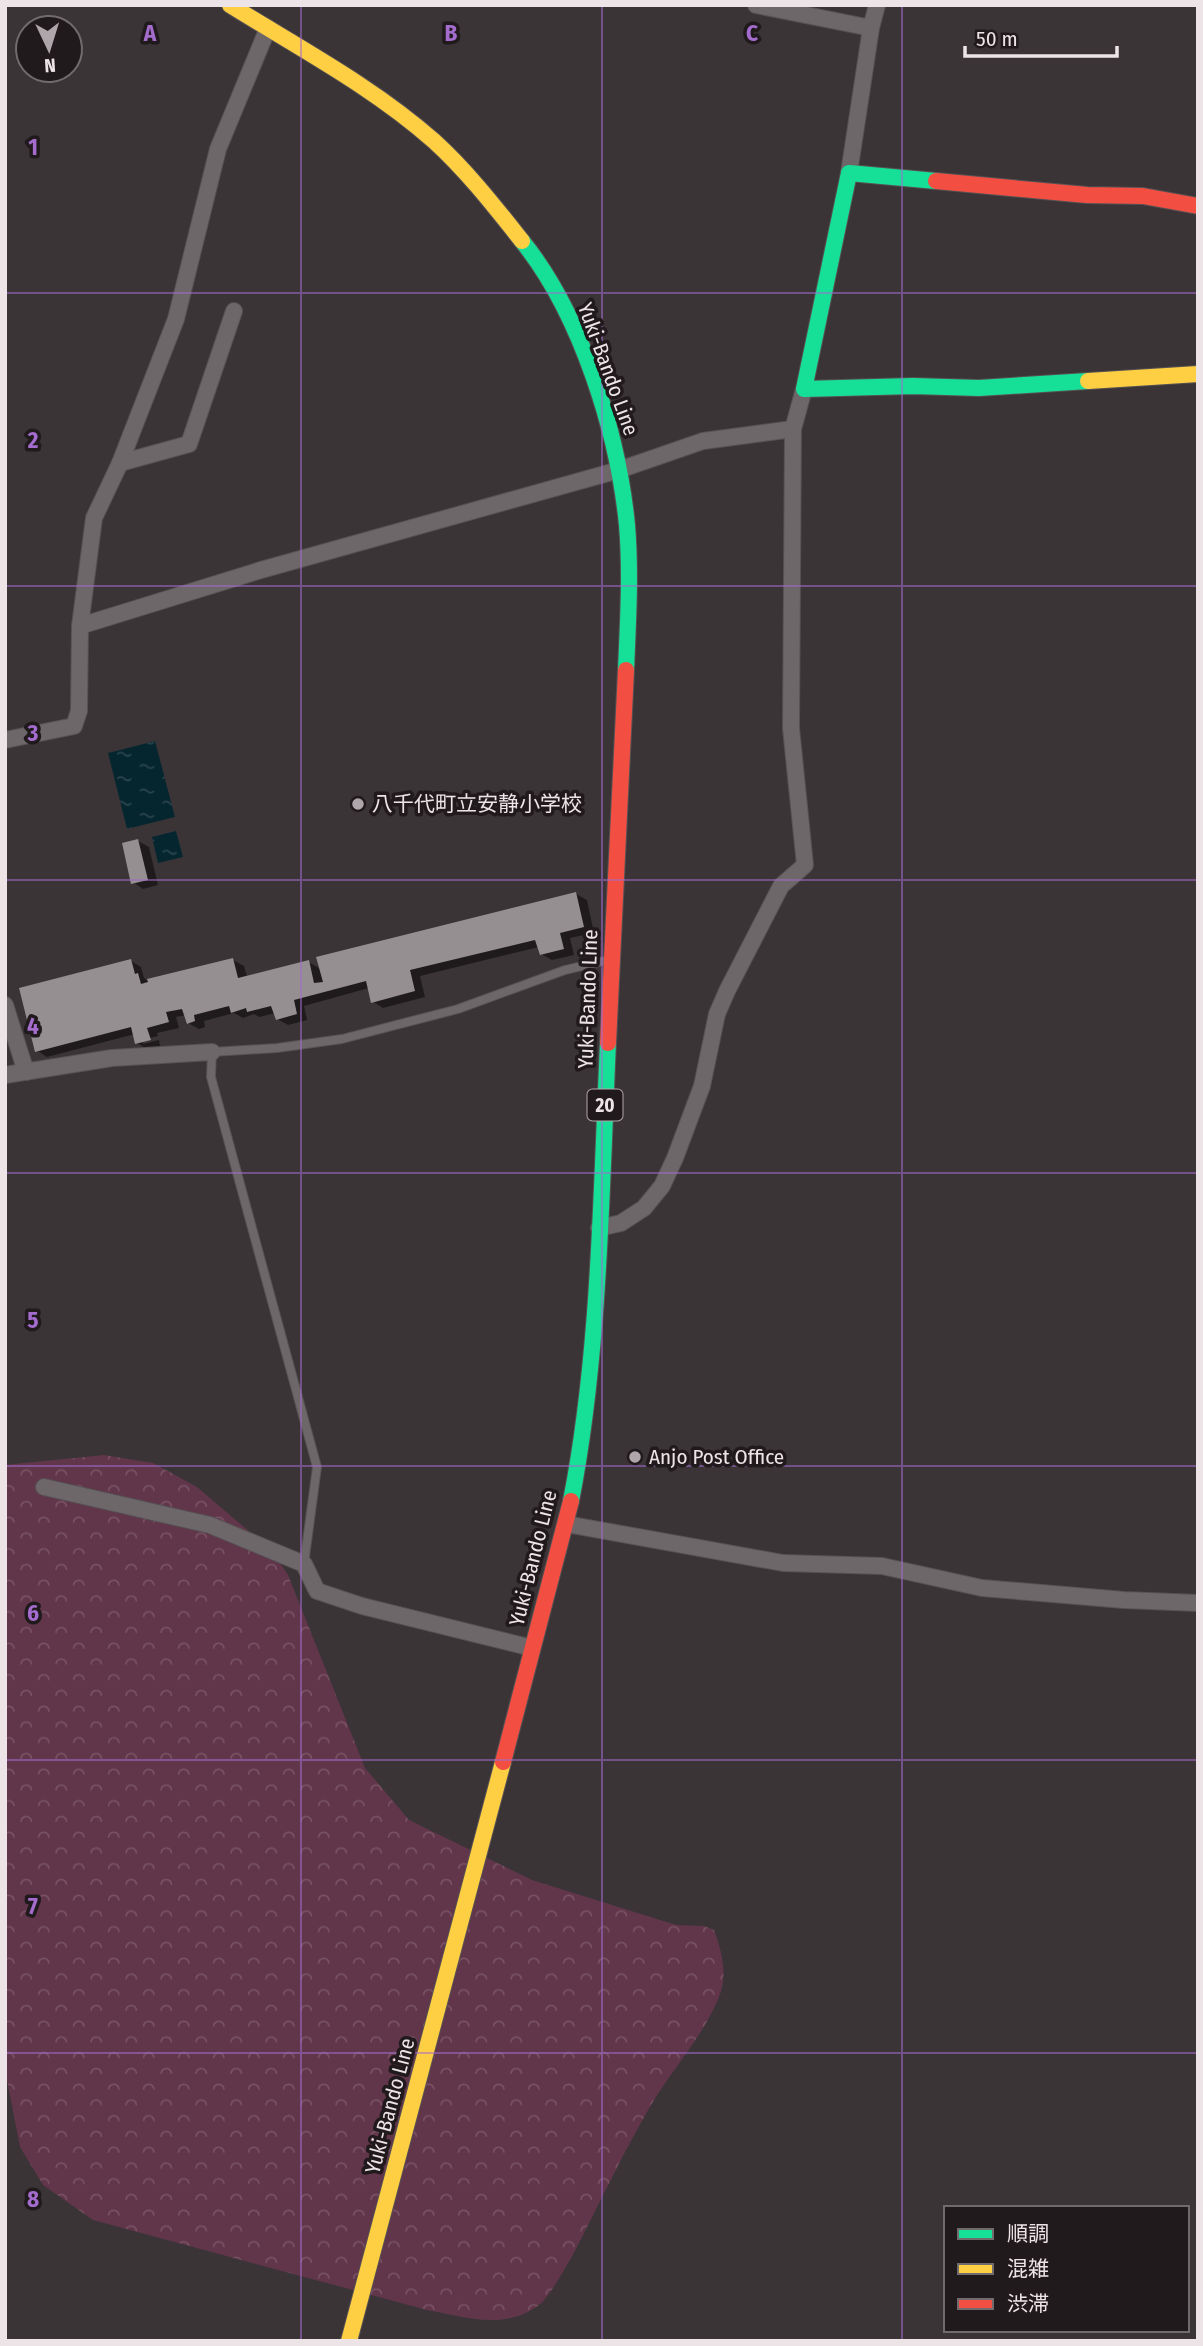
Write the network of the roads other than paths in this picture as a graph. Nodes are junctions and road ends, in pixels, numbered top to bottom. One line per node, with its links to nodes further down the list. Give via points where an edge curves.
1 (230, 5): 4 (main road, Yuki-Bando Line / 20)
2 (756, 5): 6 (street)
3 (877, 5): 6 (street)
4 (252, 11): 5 (main road, Yuki-Bando Line / 20)
5 (268, 28): 13 (street, via 218,149 176,319); 14 (main road, Yuki-Bando Line / 20, via 386,102 435,142 512,227 539,262 578,337 607,416)
6 (871, 28): 7 (street)
7 (849, 173): 8 (main road, via 1087,195 1135,193); 11 (main road)
8 (1198, 206)
9 (234, 311): 13 (street, via 189,444)
10 (1198, 374): 11 (main road, via 979,388)
11 (804, 389): 12 (street)
12 (793, 429): 14 (street, via 703,441); 22 (street, via 791,728 805,865 780,886 727,991 717,1014 702,1086 662,1186 644,1208 621,1223)
13 (120, 463): 15 (street, via 94,518)
14 (619, 470): 15 (street); 17 (main road, Yuki-Bando Line / 20, via 629,589)
15 (80, 626): 16 (street, via 79,711 74,726)
16 (5, 740)
17 (611, 959): 19 (lane, via 565,970 458,1009 341,1039); 22 (main road, Yuki-Bando Line / 20)
18 (5, 1005): 20 (street)
19 (212, 1052): 20 (street, via 112,1058); 25 (lane, via 211,1077 317,1467)
20 (26, 1072): 21 (street)
21 (5, 1075)
22 (599, 1228): 24 (main road, Yuki-Bando Line / 20, via 588,1388)
23 (44, 1487): 25 (street, via 210,1525)
24 (566, 1524): 26 (street, via 783,1563 882,1566 982,1588); 27 (main road, Yuki-Bando Line / 20)
25 (304, 1564): 27 (street, via 317,1591)
26 (1198, 1603)
27 (532, 1648): 28 (main road, Yuki-Bando Line / 20)
28 (349, 2341)

